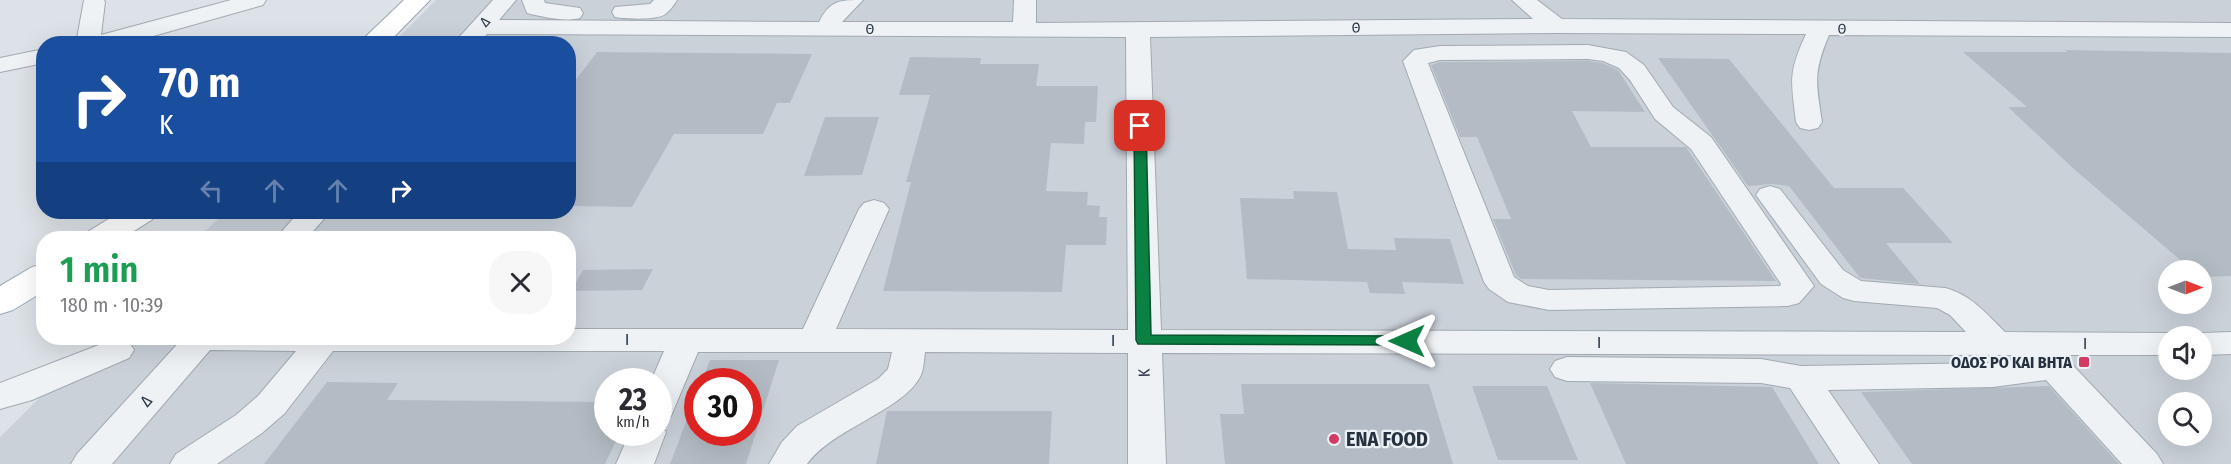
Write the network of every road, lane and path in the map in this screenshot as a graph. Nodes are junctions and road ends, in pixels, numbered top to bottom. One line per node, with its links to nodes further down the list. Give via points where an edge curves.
1 (255, 0): 19 (street)
2 (396, 0): 20 (main road)
3 (418, 0): 21 (main road)
4 (505, 0): 22 (street, Δ)
5 (533, 0): 6 (street, via 535,8 565,13 652,11 660,9)
6 (666, 0)
7 (852, 0): 13 (street, via 834,14)
8 (1025, 0): 15 (street)
9 (1523, 0): 11 (street)
10 (94, 2): 18 (street)
11 (1556, 26): 12 (street, Θ); 16 (street, Θ)
12 (1626, 27): 14 (street, Θ); 24 (street, via 1629,37)
13 (827, 28): 15 (street, Θ); 23 (street, Θ)
14 (1820, 29): 17 (street, Θ); 27 (street, via 1803,79)
15 (1024, 30): 16 (street, Θ)
16 (1138, 30): 41 (street, Κ)
17 (2231, 30)
18 (89, 36)
19 (126, 36)
20 (358, 36)
21 (380, 36)
22 (474, 36)
23 (543, 36)
24 (1621, 57): 35 (street, via 1629,62 1671,120 1701,143 1798,286 1788,296); 35 (street, via 1598,52 1440,53 1416,59 1500,282 1519,295 1549,300)
25 (36, 58): 26 (street)
26 (0, 65)
27 (1809, 122)
28 (1770, 195): 42 (street, via 1840,284 1854,291 1945,298 1961,308)
29 (874, 210): 39 (street)
30 (131, 219): 32 (main road)
31 (309, 219): 33 (street)
32 (112, 231)
33 (297, 231)
34 (36, 280): 36 (main road)
35 (1748, 298): 49 (street)
36 (0, 302)
37 (576, 339): 38 (street, Ι)
38 (686, 339): 39 (street, Ι); 52 (street)
39 (815, 339): 40 (street, Ι)
40 (911, 340): 41 (street, Ι); 59 (street, via 904,374 890,388 810,436)
41 (1143, 340): 49 (street, Ι); 60 (street, Κ)
42 (1996, 343): 49 (street, Ι); 50 (street, Ι)
43 (2212, 344): 44 (street)
44 (2231, 344)
45 (196, 345): 56 (street, Δ)
46 (319, 345): 57 (street, via 271,405)
47 (2158, 345): 50 (street, Ι)
48 (117, 350): 54 (street)
49 (1759, 352): 51 (street); 53 (street)
50 (2044, 355): 53 (street, via 1993,375); 62 (street)
51 (1567, 369)
52 (672, 373)
53 (1801, 378): 61 (street)
54 (0, 396)
55 (642, 446): 58 (street)
56 (90, 464)
57 (189, 464)
58 (635, 464)
59 (788, 464)
60 (1147, 464)
61 (1860, 464)
62 (2144, 464)

